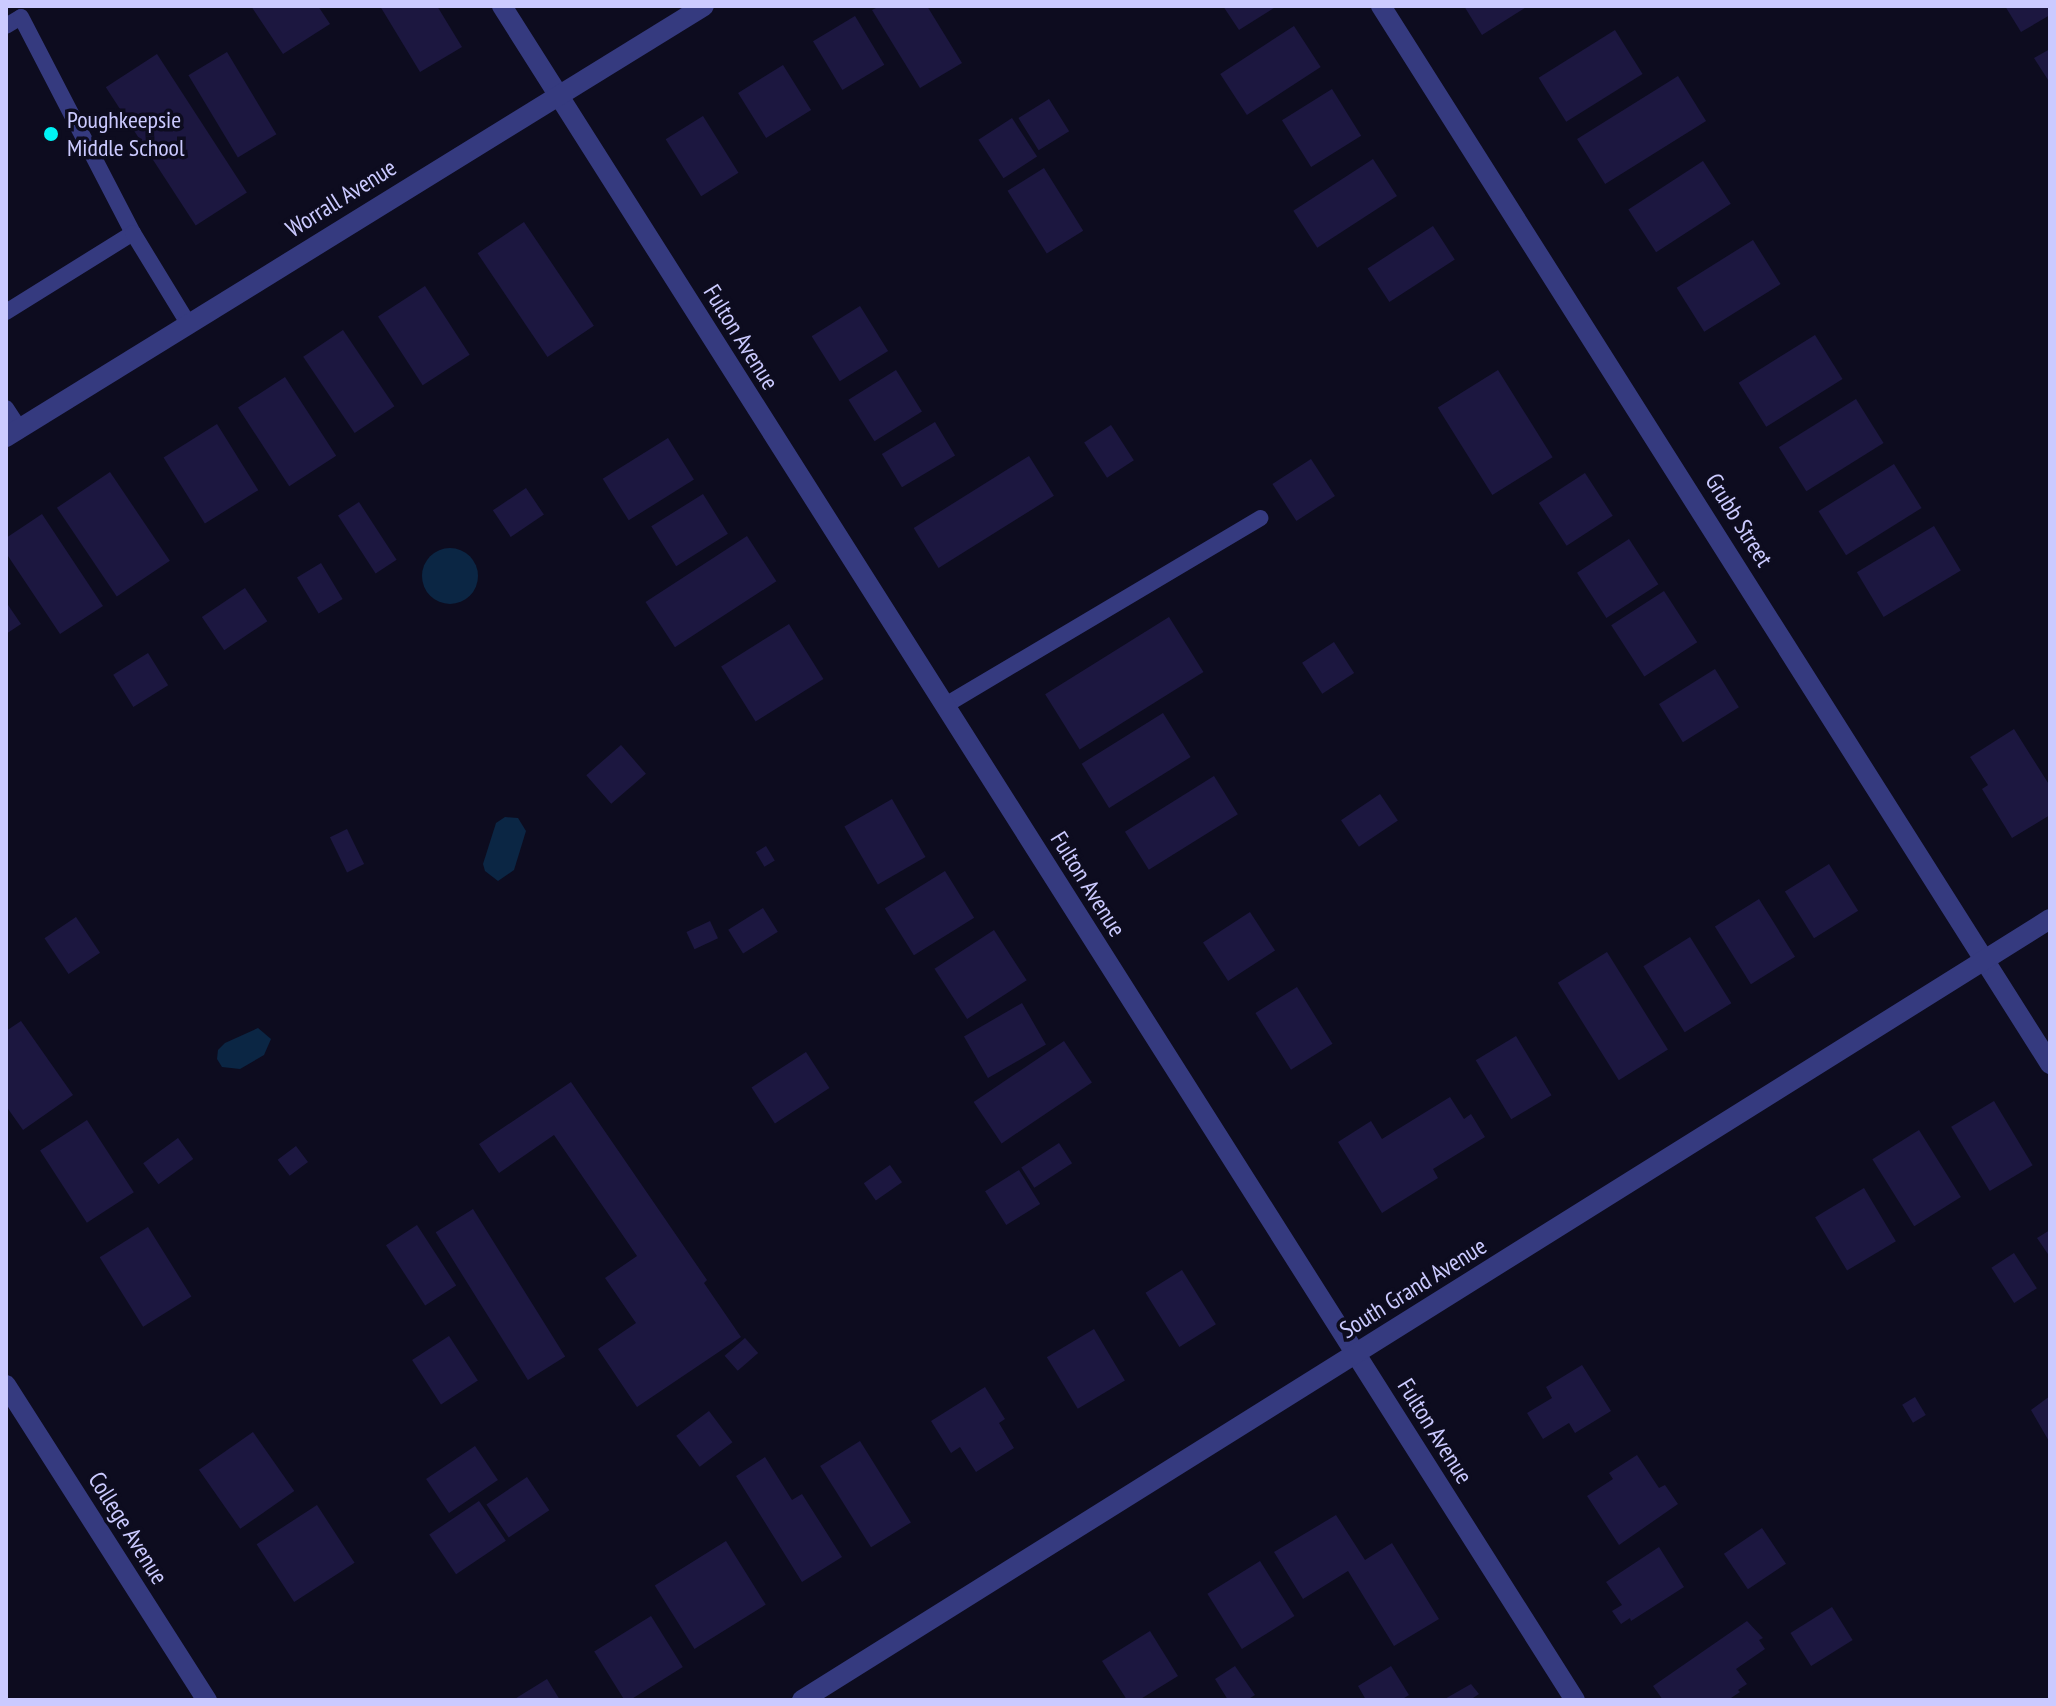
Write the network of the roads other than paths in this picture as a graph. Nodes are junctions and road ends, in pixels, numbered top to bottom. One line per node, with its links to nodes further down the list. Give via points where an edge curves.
1 (502, 6): 6 (street, Fulton Avenue)
2 (704, 6): 6 (street, Worrall Avenue)
3 (1381, 6): 15 (street, Grubb Street)
4 (18, 12): 5 (lane); 7 (lane)
5 (6, 26)
6 (557, 96): 9 (street, Worrall Avenue); 13 (street, Fulton Avenue)
7 (133, 233): 8 (lane); 9 (lane)
8 (6, 312)
9 (188, 323): 11 (street, Worrall Avenue)
10 (6, 408): 11 (lane)
11 (12, 432)
12 (1260, 518): 13 (lane)
13 (944, 706): 17 (street, Fulton Avenue)
14 (2050, 919): 15 (street, South Grand Avenue)
15 (1987, 959): 16 (street, Grubb Street); 17 (street, South Grand Avenue)
16 (2050, 1064)
17 (1356, 1354): 20 (street, South Grand Avenue); 21 (street, Fulton Avenue)
18 (6, 1385): 19 (street, College Avenue)
19 (207, 1700)
20 (802, 1700)
21 (1575, 1700)

